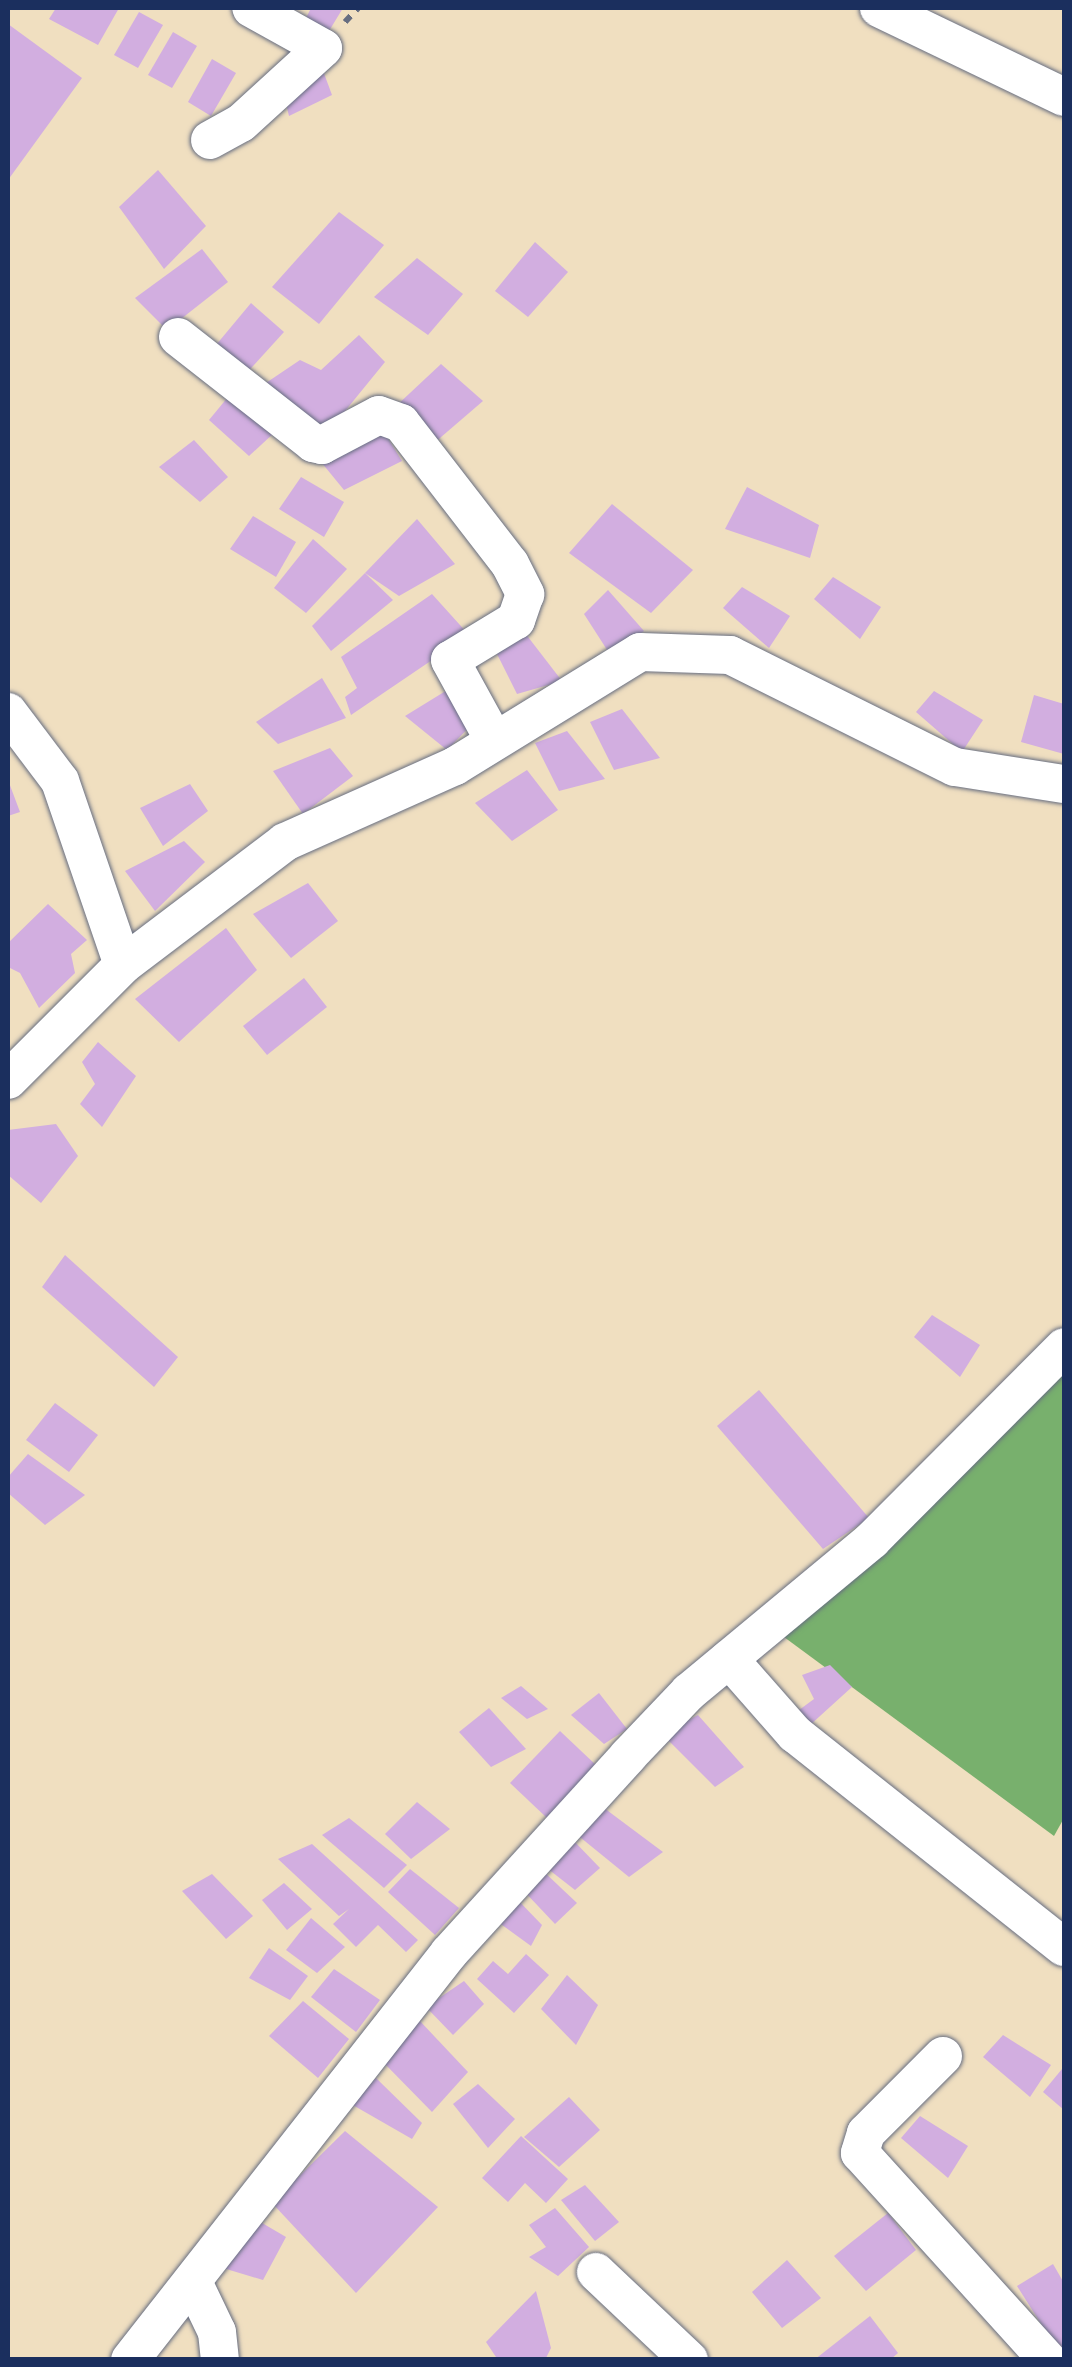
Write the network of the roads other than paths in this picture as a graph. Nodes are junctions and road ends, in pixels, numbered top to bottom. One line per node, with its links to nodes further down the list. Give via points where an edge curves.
1 (250, 8): 4 (street, via 323,48 241,123)
2 (879, 8): 3 (street)
3 (1064, 98)
4 (210, 140)
5 (178, 337): 7 (street, via 312,443 322,445 379,415 401,422 510,564 525,594 516,620 450,660)
6 (8, 712): 9 (street, via 60,781)
7 (494, 740): 8 (street, via 640,652 699,650 773,672 954,767); 9 (street, via 454,766 285,842)
8 (1064, 784)
9 (123, 965): 10 (street)
10 (8, 1080)
11 (1064, 1347): 12 (street, via 872,1540)
12 (729, 1658): 13 (street, via 795,1734); 16 (street, via 628,1756 448,1953)
13 (1059, 1934)
14 (943, 2056): 20 (street, via 866,2133 860,2153)
15 (596, 2272): 19 (street)
16 (193, 2282): 17 (street); 18 (street, via 217,2332)
17 (130, 2360)
18 (220, 2360)
19 (689, 2360)
20 (1048, 2360)

